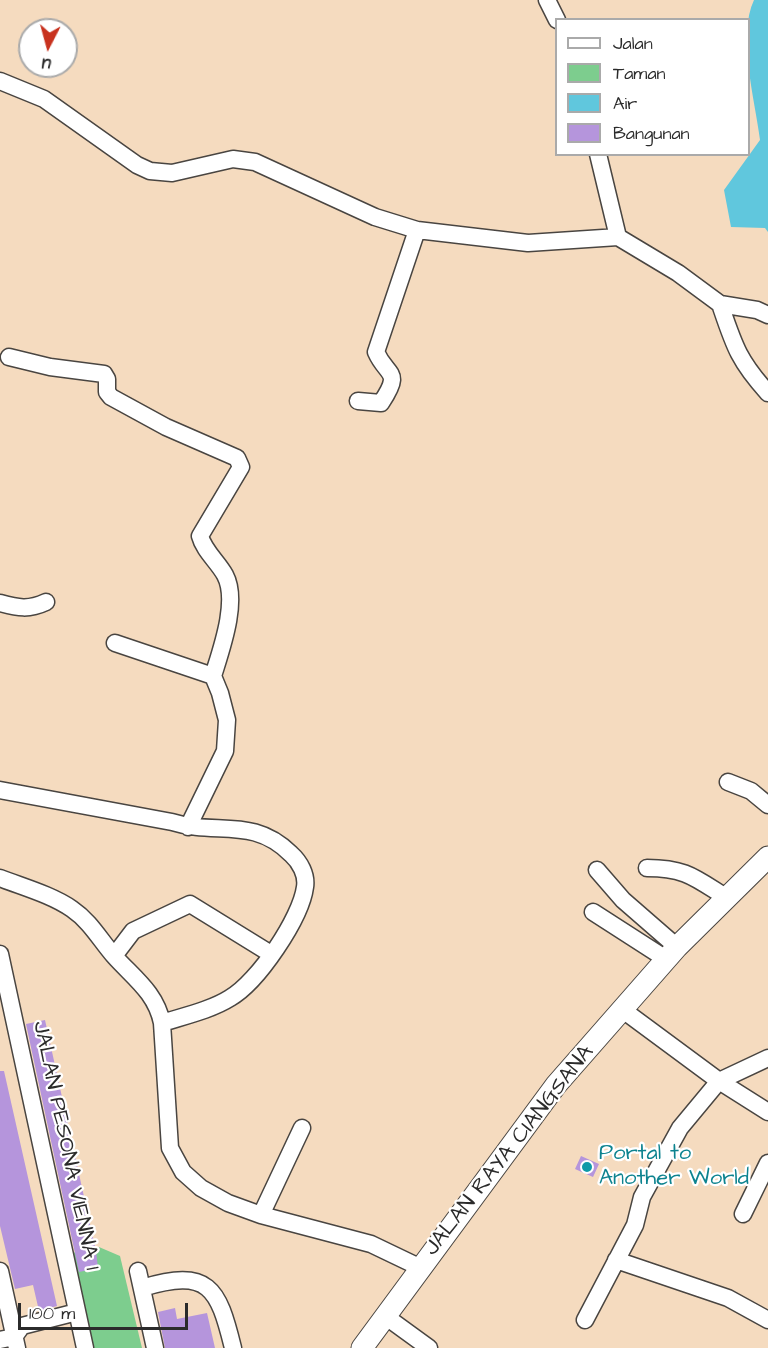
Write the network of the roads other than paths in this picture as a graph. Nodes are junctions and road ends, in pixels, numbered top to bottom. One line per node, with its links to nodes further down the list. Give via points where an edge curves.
1 (547, 0): 2 (street)
2 (556, 18)
3 (0, 81): 5 (street, via 44,99 150,171 171,173 233,159 255,162 375,217)
4 (598, 156): 6 (street)
5 (417, 230): 6 (street, via 528,243); 11 (street, via 376,352 392,372 392,382 381,403)
6 (618, 237): 7 (street)
7 (720, 304): 8 (street); 10 (street, via 745,367)
8 (768, 315)
9 (9, 357): 15 (street, via 104,374 111,397 166,427 237,458 241,467 200,536 224,572 229,588 224,642)
10 (768, 393)
11 (358, 401)
12 (46, 602): 13 (street, via 31,608)
13 (0, 603)
14 (116, 643): 15 (street)
15 (213, 676): 19 (street, via 227,720 225,751)
16 (728, 782): 18 (street, via 751,791)
17 (0, 790): 19 (street)
18 (768, 805)
19 (188, 827): 28 (street, via 253,830 291,853 303,869 305,886 297,911)
20 (768, 857): 24 (main road, JALAN RAYA CIANGSANA)
21 (647, 868): 24 (street, via 687,872)
22 (597, 870): 26 (street)
23 (0, 878): 29 (street, via 70,907 91,924)
24 (727, 898): 26 (main road, JALAN RAYA CIANGSANA)
25 (593, 912): 26 (street)
26 (671, 953): 30 (main road, JALAN RAYA CIANGSANA)
27 (0, 954): 42 (street, JALAN PESONA VIENNA 1)
28 (271, 954): 29 (street, via 190,904 133,931); 31 (street, via 248,986 229,999)
29 (114, 956): 31 (street, via 149,992)
30 (623, 1010): 33 (street); 40 (main road, JALAN RAYA CIANGSANA, via 556,1085)
31 (162, 1023): 38 (street, via 170,1148 183,1172 201,1188)
32 (768, 1058): 33 (street)
33 (719, 1081): 34 (street); 39 (street, via 680,1128 659,1162 642,1197 635,1225)
34 (768, 1112)
35 (302, 1128): 38 (street)
36 (768, 1163): 37 (street)
37 (742, 1214)
38 (261, 1215): 40 (street, via 371,1244)
39 (616, 1260): 44 (street); 45 (street, via 728,1298)
40 (419, 1267): 43 (main road, JALAN RAYA CIANGSANA)
41 (0, 1271): 46 (street)
42 (77, 1312): 46 (street); 47 (street, JALAN PESONA VIENNA 1)
43 (385, 1316): 50 (main road, JALAN RAYA CIANGSANA); 51 (street)
44 (585, 1320)
45 (768, 1320)
46 (11, 1332)
47 (86, 1348)
48 (155, 1348): 49 (street, via 140,1279 190,1279 206,1287 220,1300)
49 (233, 1348)
50 (362, 1348)
51 (429, 1348)

